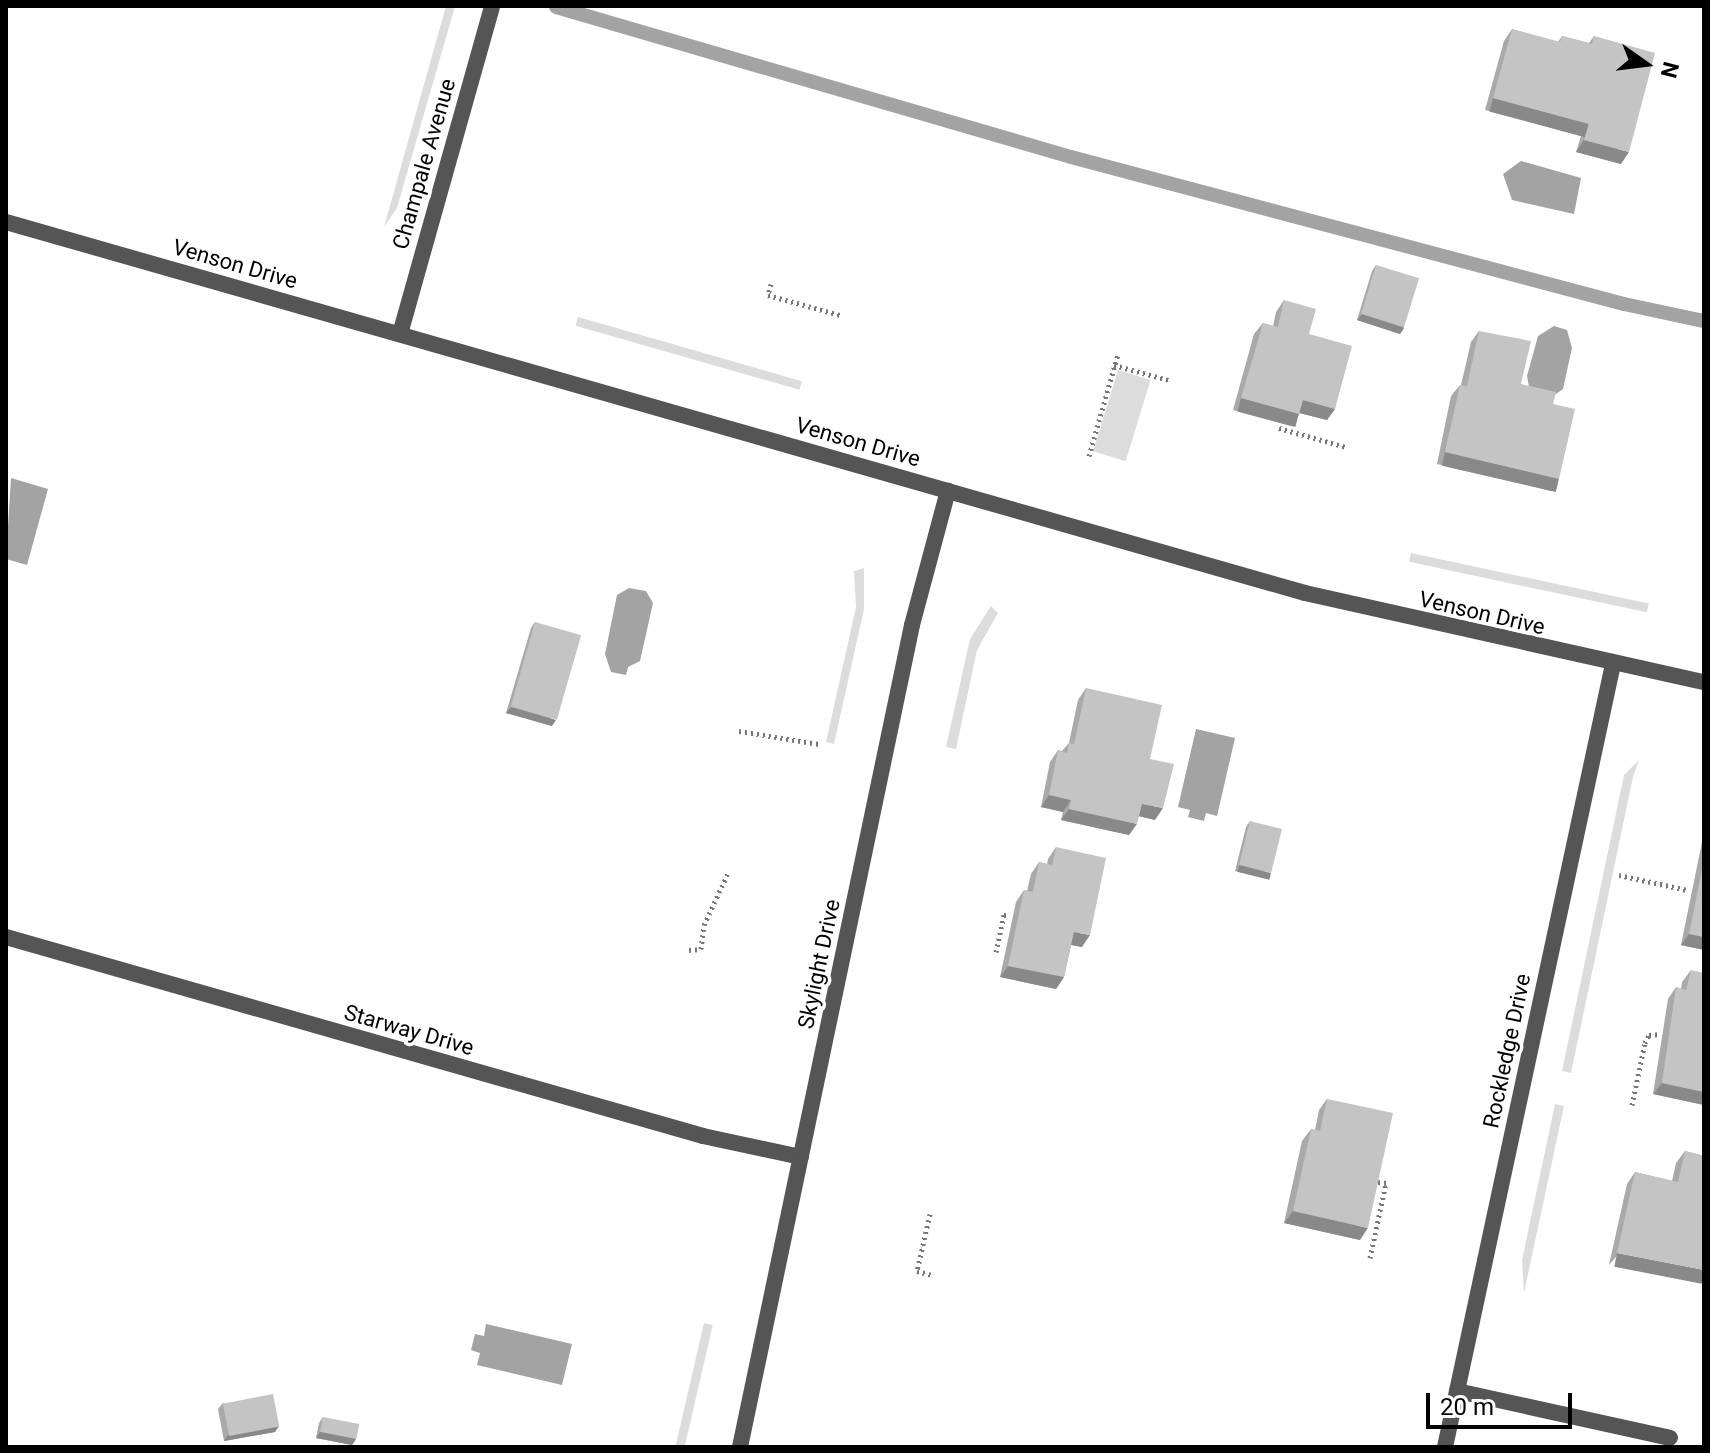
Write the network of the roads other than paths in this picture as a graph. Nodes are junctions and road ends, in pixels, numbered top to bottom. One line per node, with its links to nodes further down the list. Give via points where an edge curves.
1 (492, 6): 3 (street, Champale Avenue)
2 (6, 222): 3 (street, Venson Drive)
3 (400, 334): 4 (street, Venson Drive)
4 (948, 491): 5 (street, Venson Drive, via 1305,593); 8 (street, Skylight Drive, via 912,625)
5 (1613, 664): 6 (street, Venson Drive); 9 (street, Rockledge Drive)
6 (1704, 682)
7 (6, 937): 8 (street, Starway Drive, via 703,1136)
8 (801, 1157): 11 (street, Skylight Drive)
9 (1457, 1391): 10 (street); 12 (street, Rockledge Drive)
10 (1670, 1438)
11 (740, 1447)
12 (1445, 1447)

